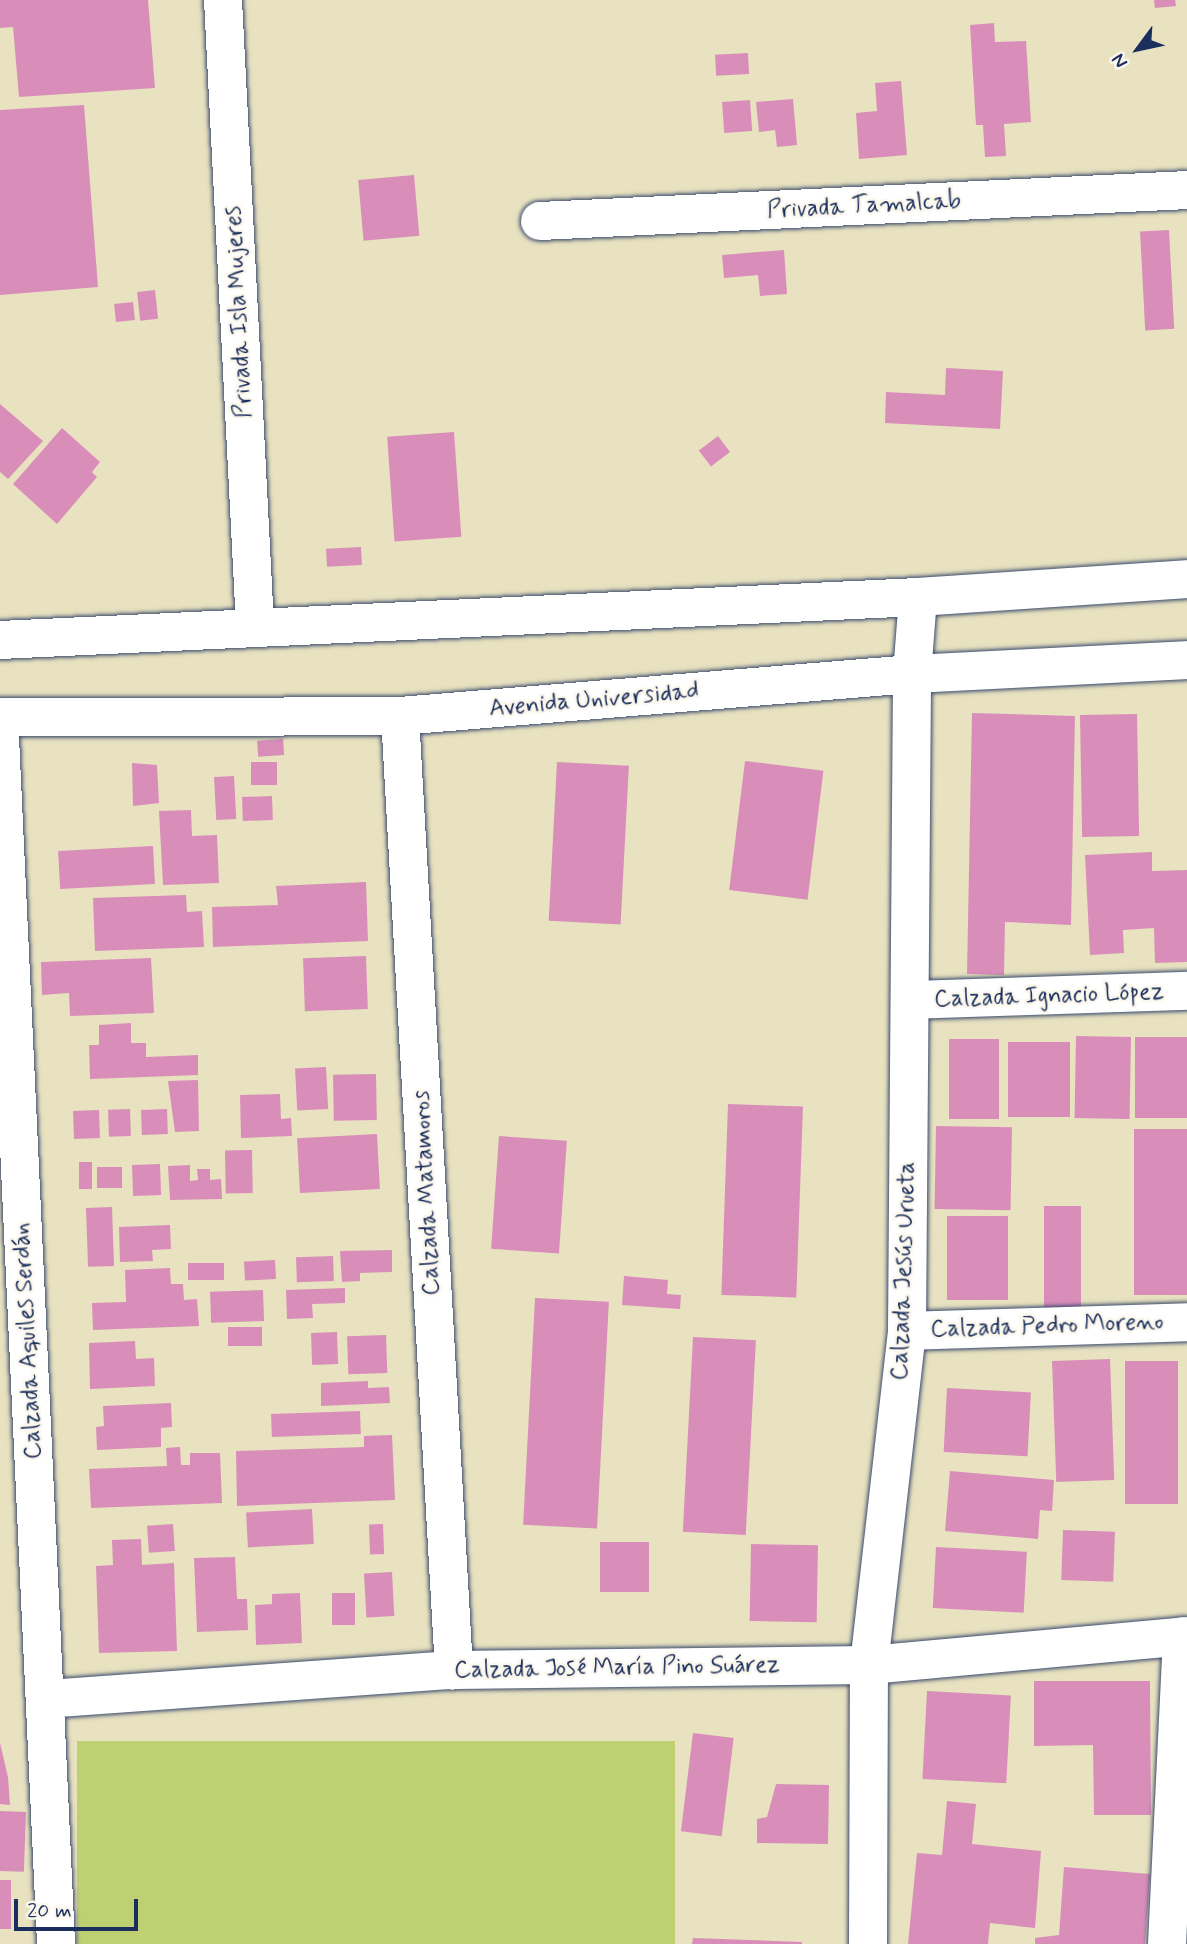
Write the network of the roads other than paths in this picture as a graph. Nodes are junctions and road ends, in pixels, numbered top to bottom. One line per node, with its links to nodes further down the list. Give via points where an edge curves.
1 (223, 0): 6 (street, Privada Isla Mujeres)
2 (1187, 190): 3 (street, Privada Tamalcab)
3 (540, 221)
4 (1187, 579): 5 (street)
5 (918, 597): 6 (street); 9 (street, Calzada Jesús Urueta)
6 (255, 625): 7 (street)
7 (0, 640)
8 (1187, 660): 9 (street, Avenida Universidad)
9 (912, 674): 10 (street, Avenida Universidad); 14 (street, Calzada Jesús Urueta)
10 (400, 716): 11 (street, Avenida Universidad); 20 (street, Calzada Matamoros)
11 (0, 717)
12 (0, 738): 17 (street, Calzada Aquiles Serdán)
13 (1187, 992): 14 (street, Calzada Ignacio López)
14 (911, 1000): 16 (street, Calzada Jesús Urueta)
15 (1187, 1322): 16 (street, Calzada Pedro Moreno)
16 (907, 1331): 19 (street, Calzada Jesús Urueta)
17 (15, 1387): 21 (street, Calzada Aquiles Serdán)
18 (1185, 1636): 19 (street, Calzada José María Pino Suárez); 24 (street)
19 (869, 1665): 20 (street, Calzada José María Pino Suárez); 23 (street, Calzada Jesús Urueta)
20 (454, 1670): 21 (street, Calzada José María Pino Suárez)
21 (46, 1699): 22 (street, Calzada Aquiles Serdán)
22 (56, 1944)
23 (868, 1944)
24 (1167, 1944)

